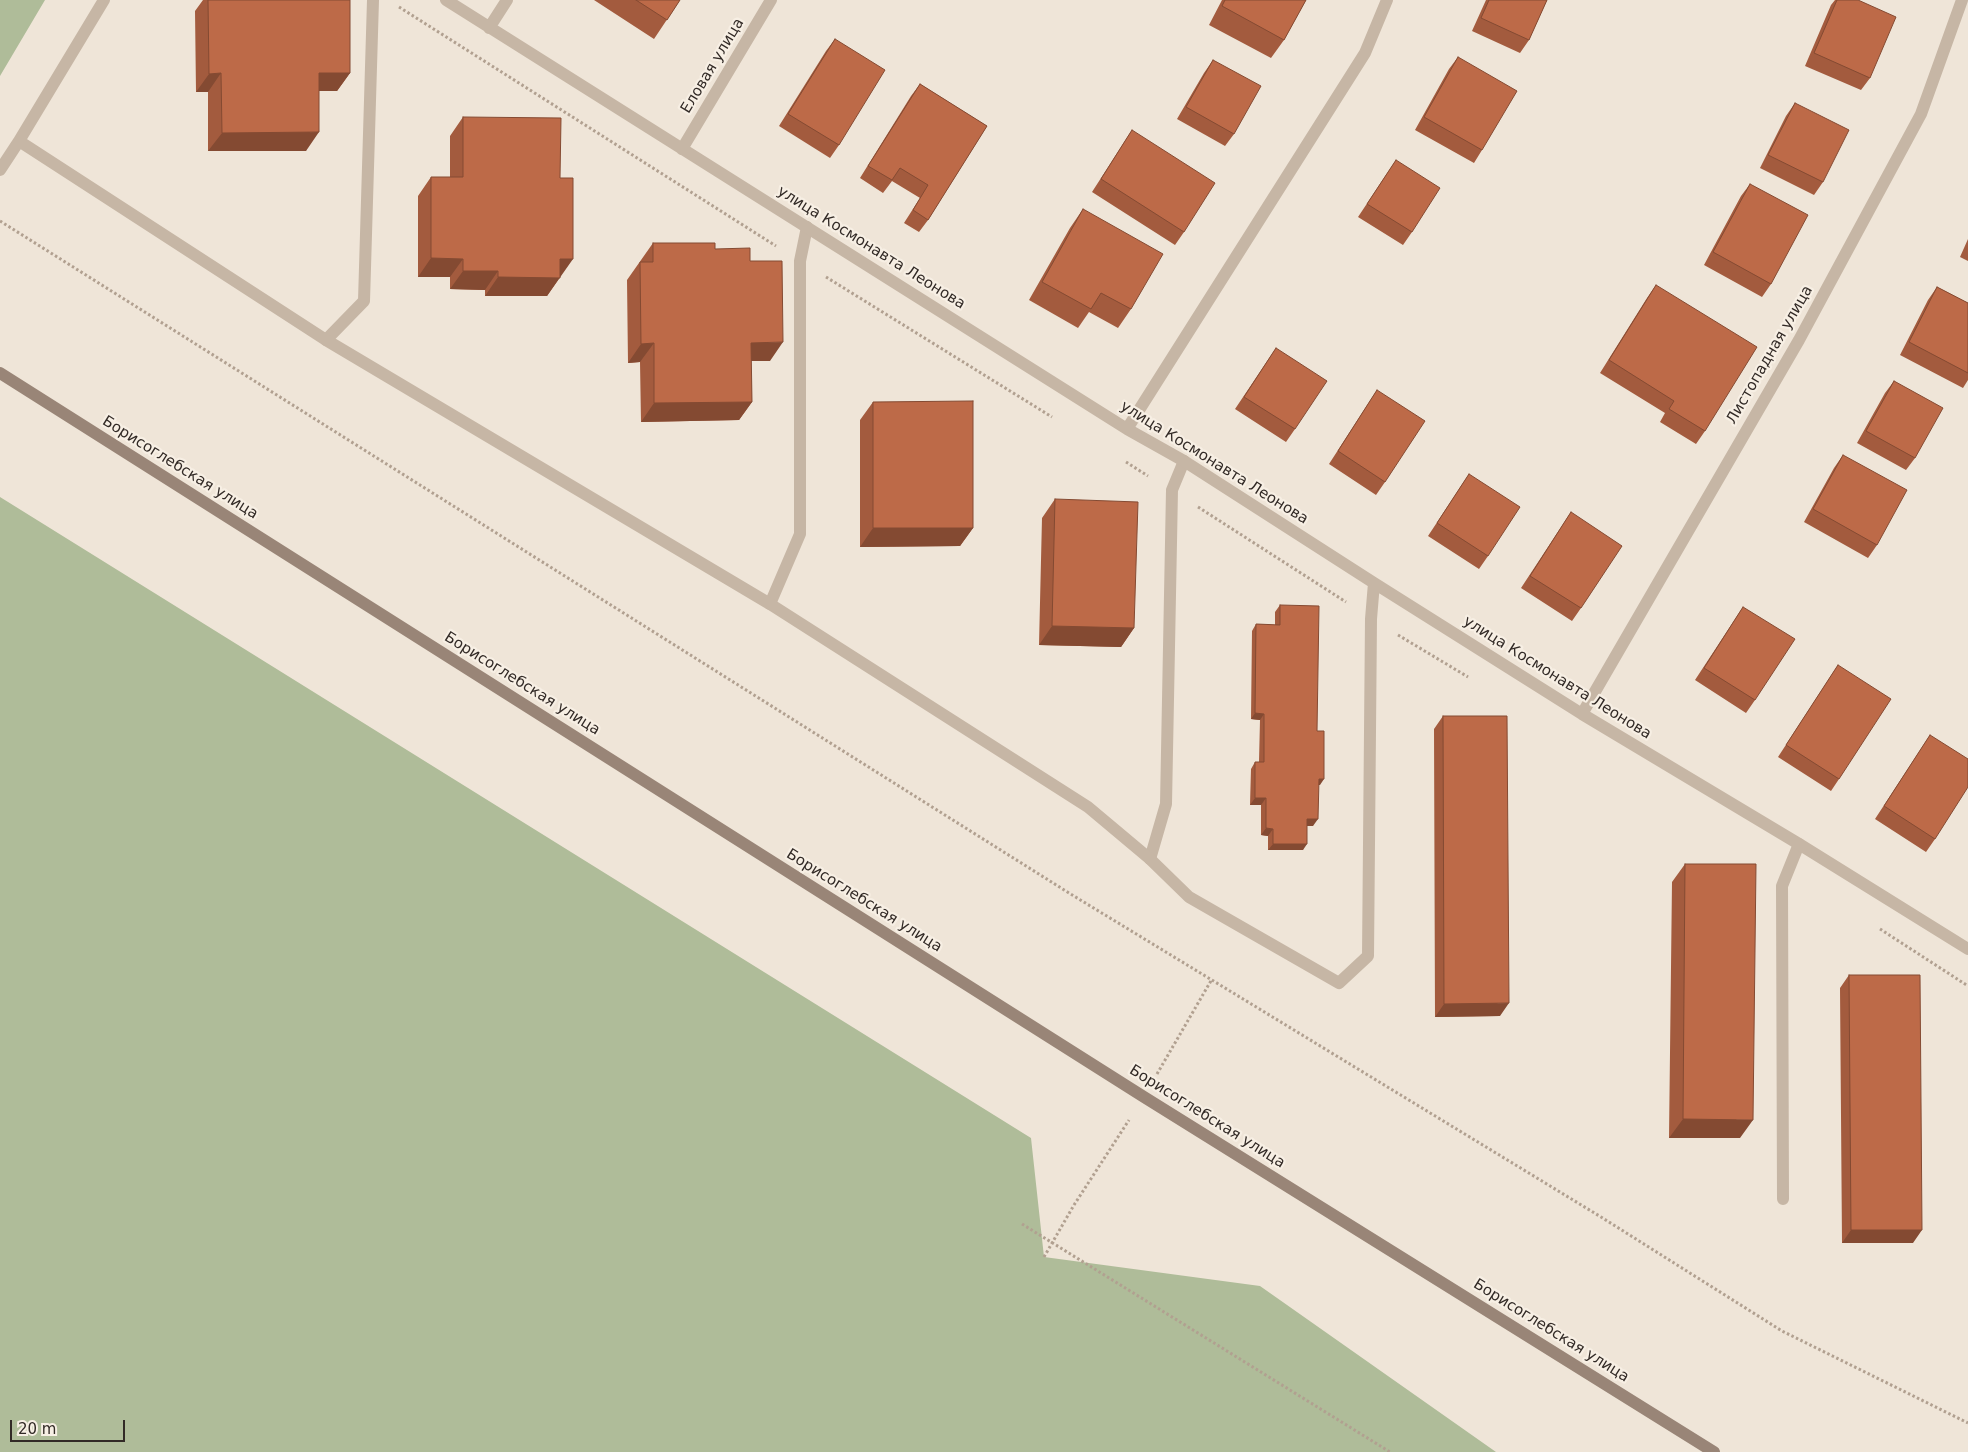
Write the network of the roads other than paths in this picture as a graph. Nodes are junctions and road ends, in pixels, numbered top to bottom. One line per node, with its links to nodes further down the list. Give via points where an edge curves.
1 (104, 0): 9 (street)
2 (372, 0): 13 (street, via 364,301)
3 (446, 0): 8 (street, улица Космонавта Леонова)
4 (506, 0): 8 (street)
5 (772, 0): 10 (street, Еловая улица)
6 (1387, 0): 15 (street, via 1365,53)
7 (1962, 0): 19 (street, Листопадная улица, via 1921,114 1799,340)
8 (489, 28): 10 (street, улица Космонавта Леонова)
9 (19, 141): 11 (street); 13 (street)
10 (682, 149): 12 (street, улица Космонавта Леонова)
11 (0, 170)
12 (807, 226): 15 (street, улица Космонавта Леонова); 18 (street, via 800,261 800,534)
13 (326, 340): 18 (street)
14 (0, 373): 24 (street, Борисоглебская улица, via 1144,1097)
15 (1127, 429): 16 (street, улица Космонавта Леонова)
16 (1184, 461): 17 (street, улица Космонавта Леонова); 21 (street, via 1172,490 1166,804)
17 (1374, 583): 19 (street, улица Космонавта Леонова); 21 (street, via 1368,956 1339,983 1189,897)
18 (770, 604): 21 (street, via 1088,807)
19 (1582, 714): 20 (street, улица Космонавта Леонова)
20 (1799, 844): 22 (street, улица Космонавта Леонова); 23 (street, via 1782,886)
21 (1150, 859)
22 (1968, 949)
23 (1783, 1199)
24 (1714, 1452)

